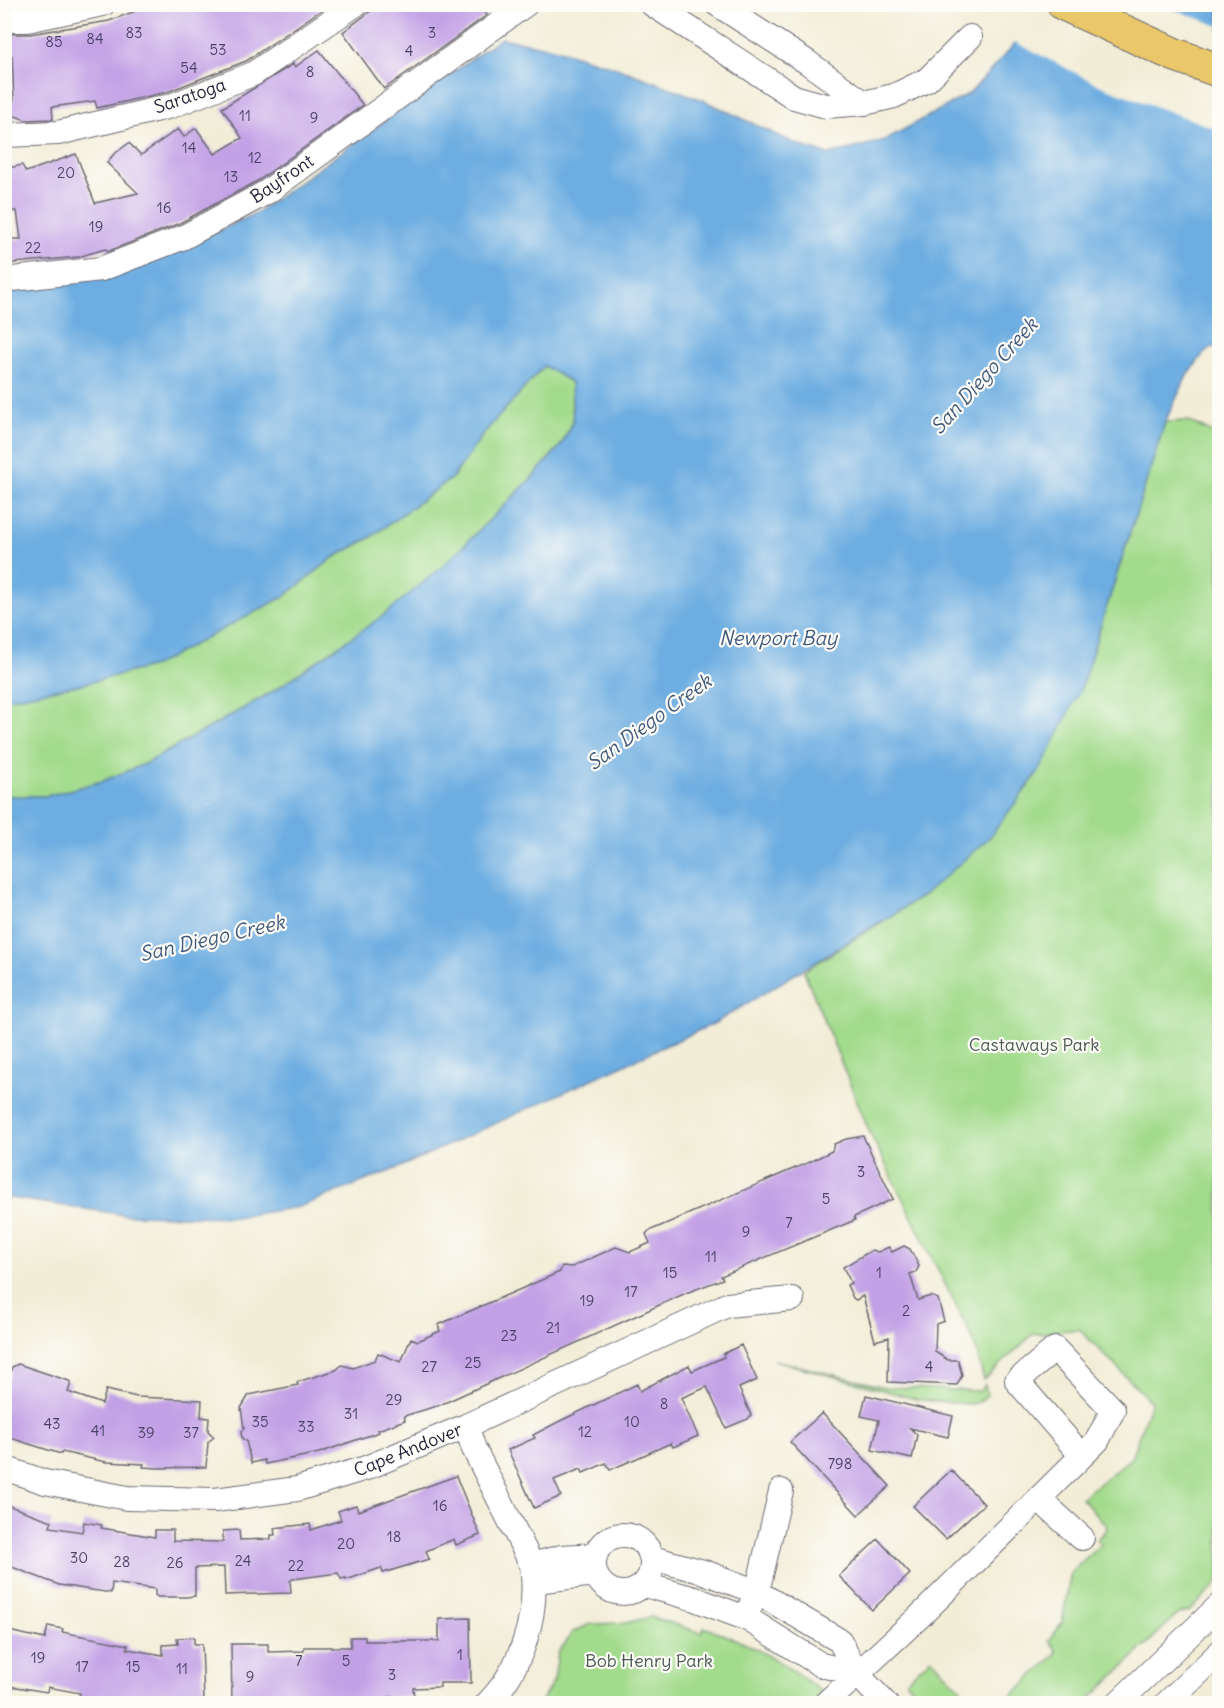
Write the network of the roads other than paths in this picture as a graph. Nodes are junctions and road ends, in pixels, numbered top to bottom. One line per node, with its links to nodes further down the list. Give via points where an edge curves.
1 (103, 4): 7 (street, via 27,20)
2 (356, 4): 11 (street, Saratoga, via 253,74 171,106 58,133)
3 (526, 4): 12 (street, Bayfront, via 267,192 184,237 101,269)
4 (652, 4): 10 (street, via 794,97 826,106)
5 (717, 4): 10 (street)
6 (1064, 4): 9 (highway)
7 (4, 20)
8 (970, 38): 10 (street, via 927,80 894,96)
9 (1220, 71)
10 (864, 103)
11 (4, 135)
12 (4, 280)
13 (792, 1299): 14 (street, Cape Andover, via 727,1305)
14 (466, 1426): 16 (street, Cape Andover, via 334,1479 297,1489 221,1500 127,1498 45,1482); 22 (street)
15 (1082, 1456): 18 (street)
16 (4, 1468)
17 (781, 1491): 24 (street)
18 (1039, 1499): 19 (street); 28 (street)
19 (1082, 1538)
20 (652, 1558): 21 (street, via 643,1542 625,1534 607,1540); 23 (street, via 653,1568); 24 (street)
21 (595, 1564): 22 (street, via 561,1557); 23 (street, via 608,1590 627,1594)
22 (533, 1573): 30 (street, via 533,1609 524,1642 505,1685)
23 (645, 1585): 26 (street)
24 (757, 1592): 26 (street); 28 (street, via 840,1641)
25 (1220, 1605): 33 (street)
26 (745, 1618): 28 (street, via 821,1665)
27 (1220, 1652): 29 (street)
28 (856, 1673): 31 (street); 32 (street)
29 (1175, 1700)
30 (487, 1704)
31 (825, 1704)
32 (886, 1704)
33 (1117, 1704)

